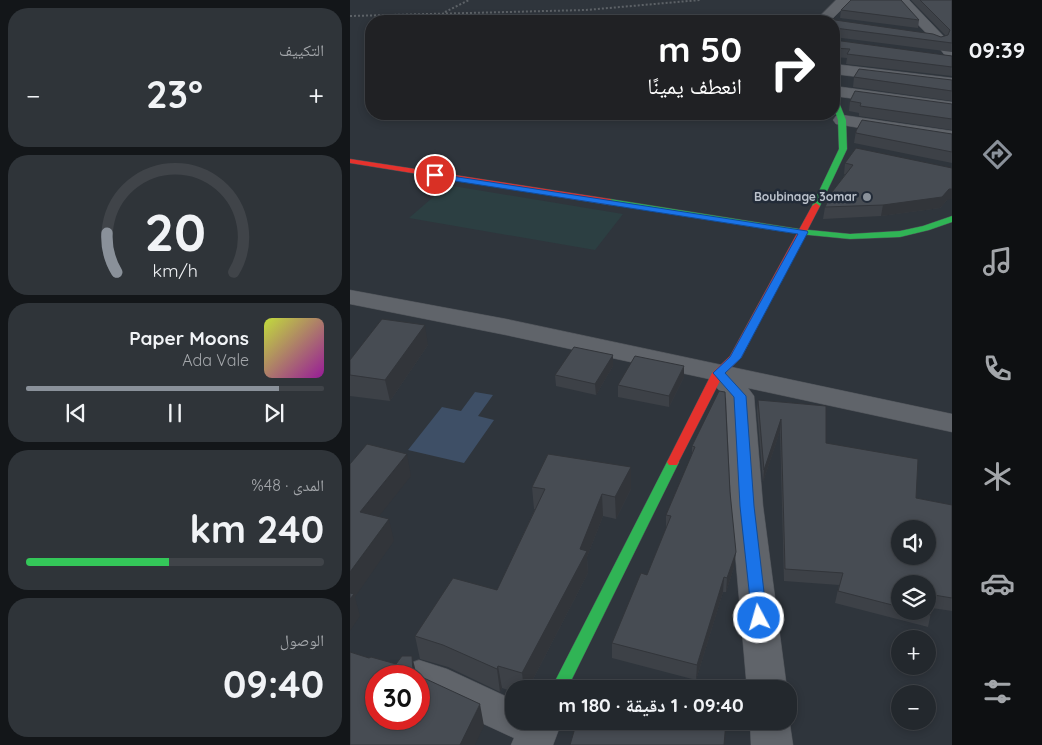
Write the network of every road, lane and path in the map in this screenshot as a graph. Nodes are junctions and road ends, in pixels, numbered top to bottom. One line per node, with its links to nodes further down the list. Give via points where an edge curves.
1 (469, 0): 5 (path)
2 (700, 0): 5 (path, via 586,10)
3 (844, 0): 7 (street)
4 (900, 0): 11 (street)
5 (442, 13): 6 (path)
6 (381, 15)
7 (828, 15)
8 (350, 16): 9 (path)
9 (365, 16)
10 (919, 34): 11 (street)
11 (938, 37): 12 (street)
12 (952, 55)
13 (932, 56): 14 (street)
14 (952, 59)
15 (840, 70): 16 (street)
16 (952, 83)
17 (840, 92): 18 (street)
18 (952, 107)
19 (840, 115): 20 (street)
20 (842, 120): 21 (street); 24 (street, via 852,151)
21 (952, 137)
22 (350, 161): 24 (street)
23 (952, 219): 24 (street, via 910,233 878,238 833,237)
24 (803, 232): 26 (street, via 735,358)
25 (350, 297): 26 (street)
26 (718, 373): 27 (street); 29 (street); 30 (street, via 740,396 747,506)
27 (952, 423)
28 (430, 680): 31 (street)
29 (564, 680)
30 (766, 680)
31 (505, 717)
32 (771, 730): 33 (street)
33 (772, 745)

